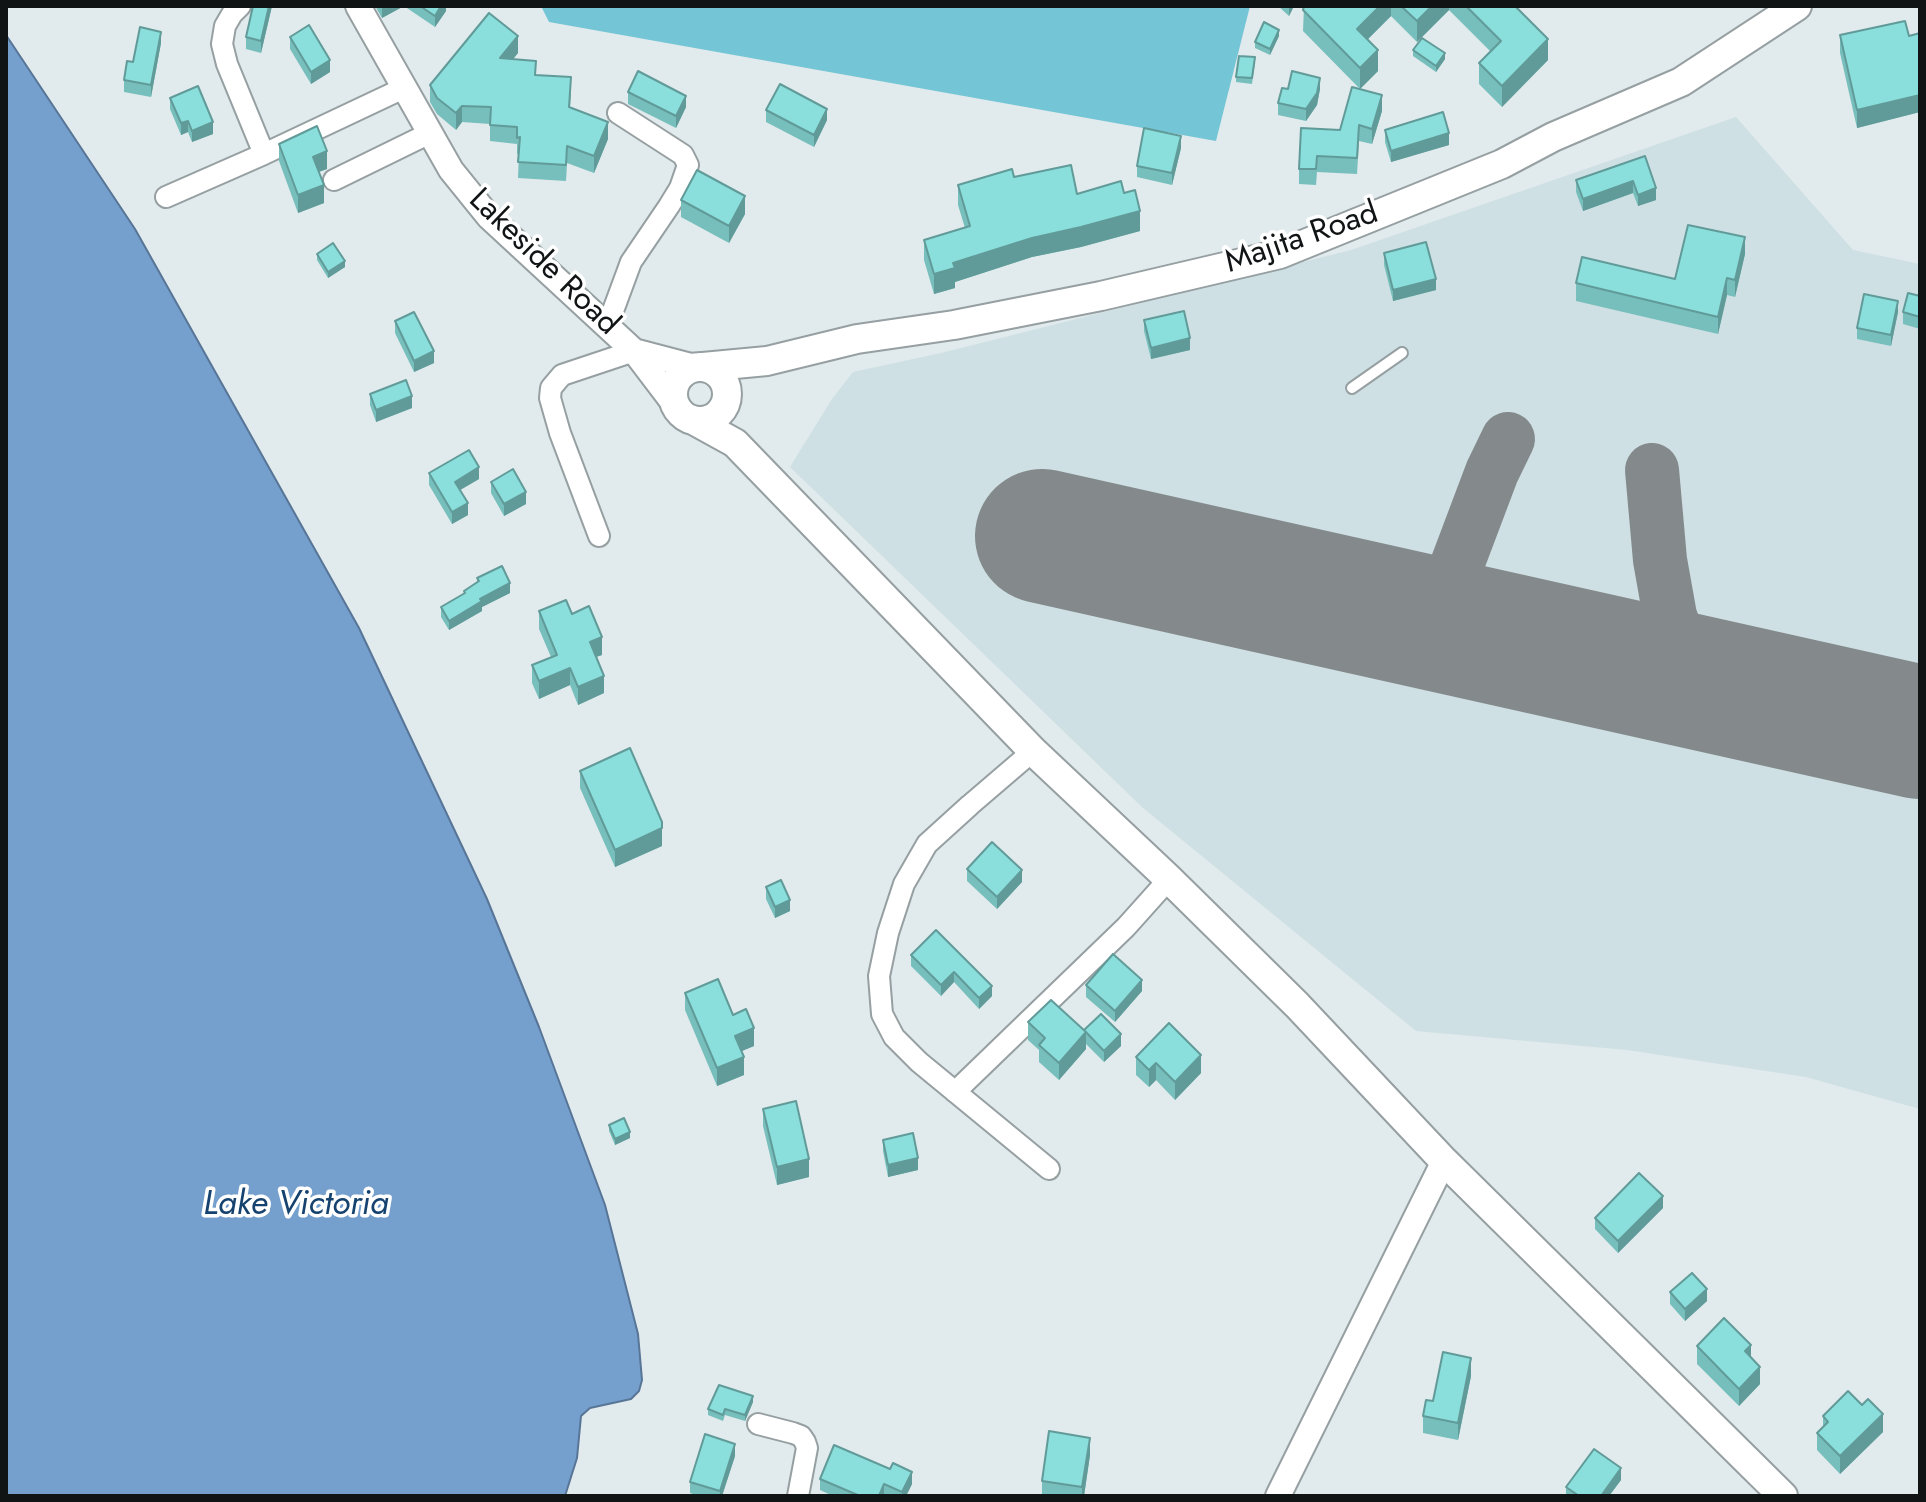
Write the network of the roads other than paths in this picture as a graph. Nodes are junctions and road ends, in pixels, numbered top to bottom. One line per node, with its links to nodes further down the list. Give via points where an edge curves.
1 (240, 6): 7 (street, via 225,26 222,44)
2 (358, 6): 4 (street, Lakeside Road)
3 (1797, 6): 13 (main road, Majita Road, via 1681,82 1502,164 1280,254 1101,296 857,339)
4 (406, 87): 6 (street, Lakeside Road); 7 (street)
5 (618, 113): 10 (street, via 683,155 688,165 680,188 631,262)
6 (430, 133): 8 (street); 10 (street, Lakeside Road, via 451,170 489,217)
7 (264, 154): 9 (street)
8 (334, 180)
9 (166, 197)
10 (607, 327): 11 (street, Lakeside Road)
11 (634, 351): 14 (street); 17 (street, Lakeside Road); 19 (street, via 562,375 551,388 560,433)
12 (1402, 353): 15 (lane)
13 (767, 361): 14 (main road); 16 (main road)
14 (699, 367): 16 (main road, via 722,379); 17 (main road, via 676,381 673,393)
15 (1352, 388)
16 (725, 398): 17 (main road, via 716,415 706,420); 18 (main road)
17 (685, 413): 18 (main road)
18 (735, 443): 20 (main road)
19 (599, 536)
20 (1033, 751): 21 (main road); 22 (street, via 927,844 904,884 888,933 879,976 882,1014 894,1037)
21 (1169, 879): 22 (street); 23 (main road)
22 (955, 1092): 24 (street)
23 (1444, 1161): 26 (main road); 28 (street)
24 (1049, 1169)
25 (758, 1424): 27 (street, via 801,1436 805,1442)
26 (1781, 1495)
27 (798, 1496)
28 (1278, 1496)

